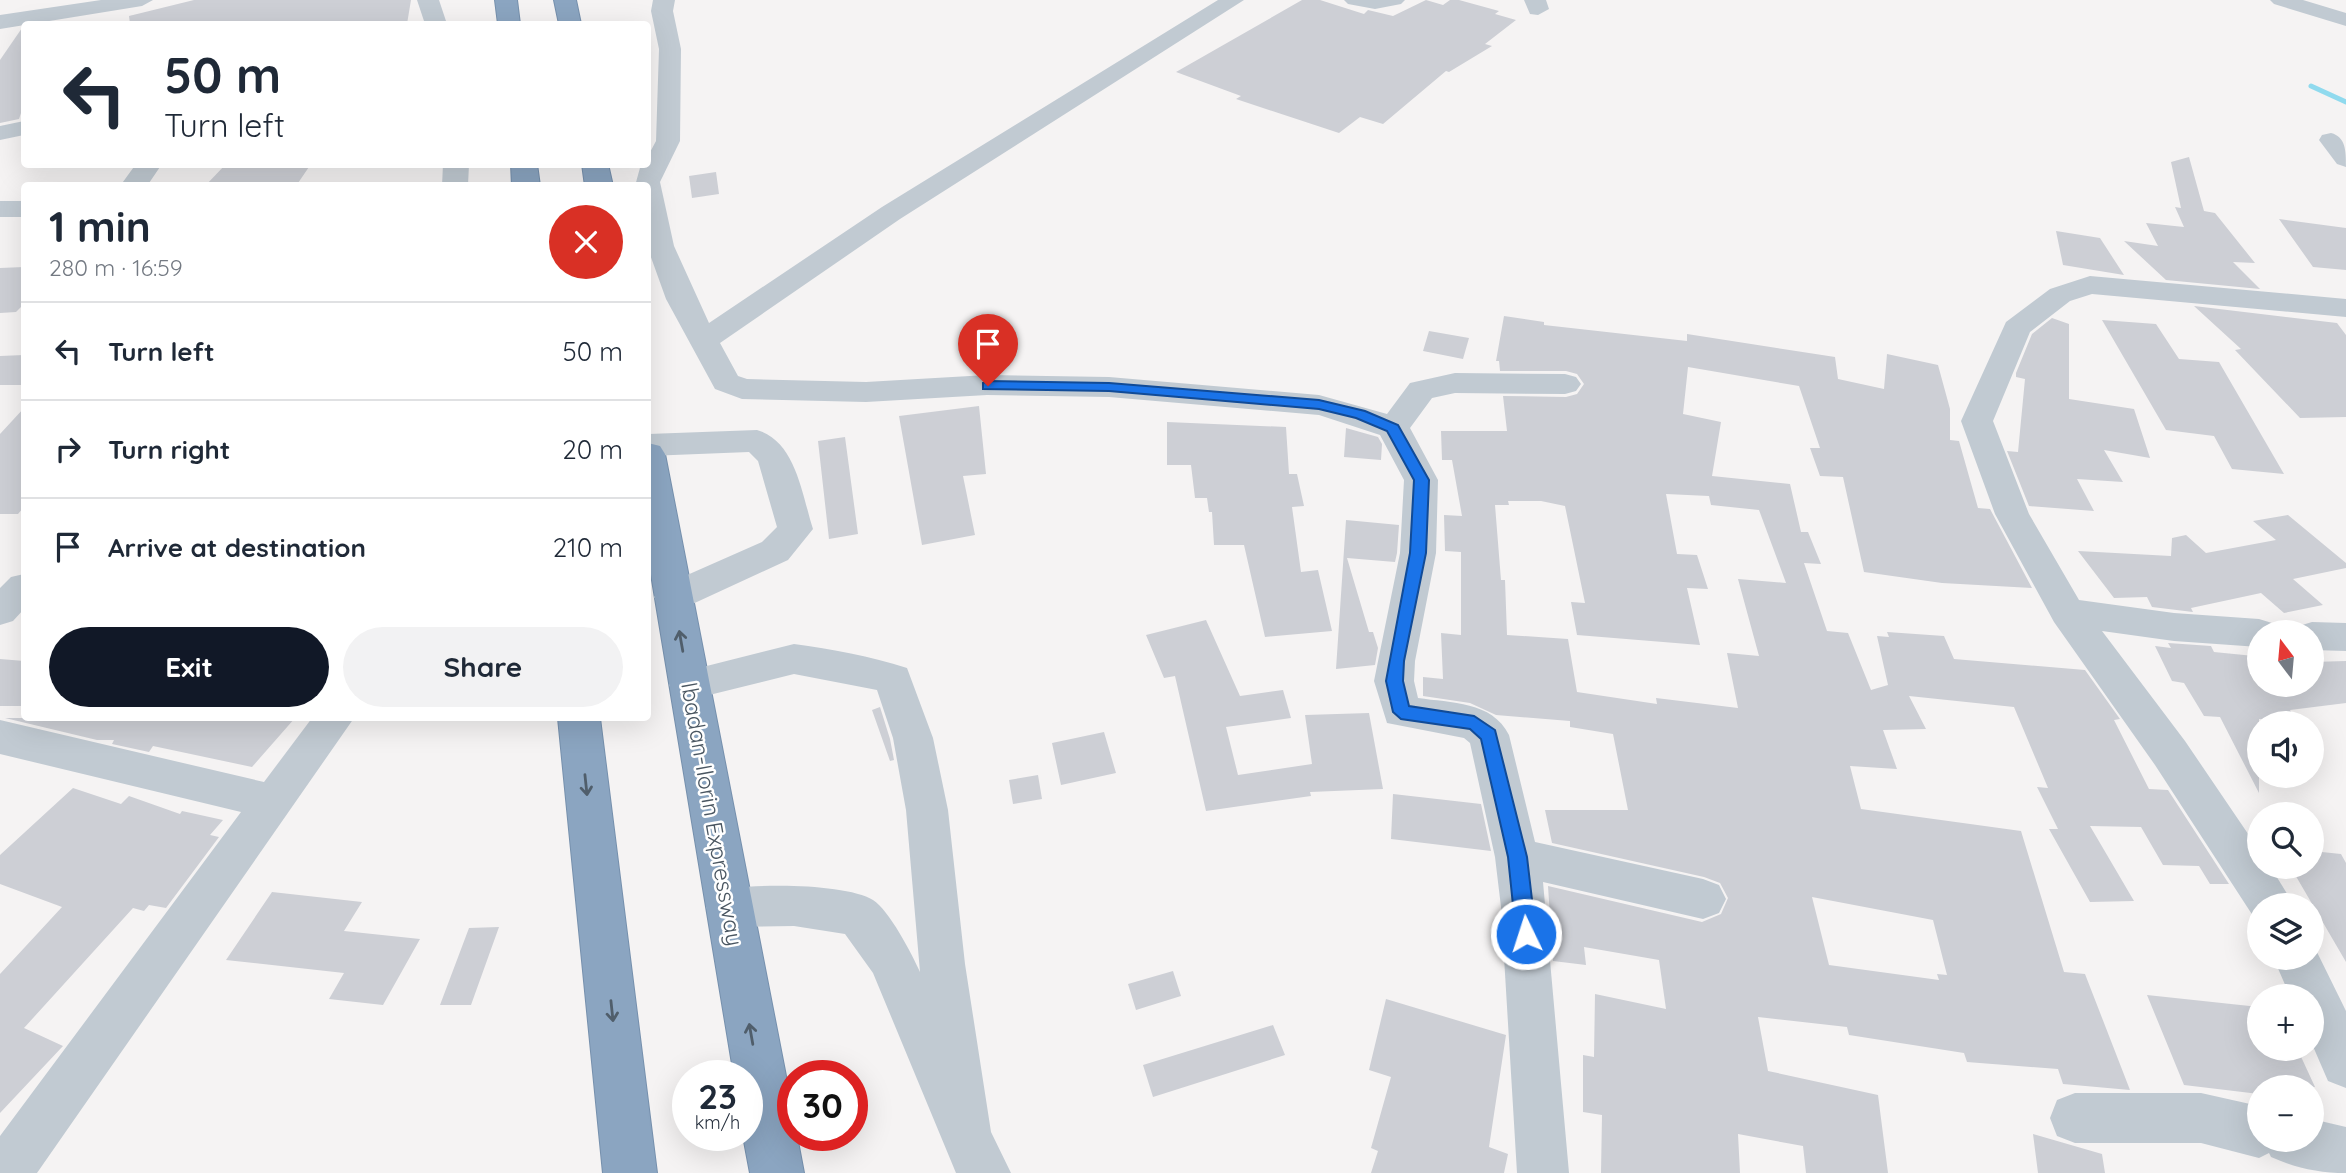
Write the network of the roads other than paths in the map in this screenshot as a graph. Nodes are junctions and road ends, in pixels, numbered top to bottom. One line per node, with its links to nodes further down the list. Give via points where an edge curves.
1 (142, 0): 14 (street)
2 (428, 0): 11 (street)
3 (506, 0): 12 (highway)
4 (565, 0): 13 (highway)
5 (664, 0): 21 (street, via 670,48 668,141)
6 (1233, 0): 26 (street, via 891,213)
7 (1355, 0): 8 (street)
8 (1394, 0)
9 (2281, 0): 10 (street)
10 (2346, 20)
11 (435, 21)
12 (509, 21)
13 (569, 21)
14 (0, 22)
15 (21, 109): 16 (street)
16 (0, 113)
17 (21, 129): 18 (street)
18 (0, 133)
19 (147, 168): 20 (street)
20 (136, 182)
21 (647, 182)
22 (651, 202): 26 (street, via 660,246 681,299)
23 (0, 209): 24 (street)
24 (21, 209)
25 (2346, 308): 34 (street, via 2090,285 2060,295 2017,328 1977,421 2012,513)
26 (705, 339): 28 (street, via 726,382 742,389 866,392 1109,387 1319,405)
27 (1565, 384): 28 (street, via 1455,383 1421,390)
28 (1393, 428): 43 (street, via 1421,480 1418,553 1394,681 1401,712 1474,723 1489,735)
29 (651, 445): 32 (street, via 757,441 773,457 796,529 775,551)
30 (651, 471): 32 (highway, Ibadan-Ilorin Expressway)
31 (21, 590): 33 (street)
32 (673, 597): 38 (highway, Ibadan-Ilorin Expressway, one-way to 32)
33 (0, 611)
34 (2067, 612): 35 (street); 44 (street, via 2170,753)
35 (2247, 632)
36 (2324, 636): 37 (street)
37 (2346, 637)
38 (689, 685): 46 (highway, Ibadan-Ilorin Expressway); 53 (street, via 794,659 893,679 913,738 927,810 942,964)
39 (332, 721): 42 (street)
40 (579, 721): 55 (highway, one-way to 55)
41 (18, 732): 42 (street)
42 (273, 802): 54 (street)
43 (1517, 857): 45 (street); 57 (street)
44 (2263, 893)
45 (1703, 899)
46 (729, 907): 53 (street, via 794,906 858,915 891,960); 56 (highway, Ibadan-Ilorin Expressway, one-way to 46)
47 (2302, 970): 48 (street)
48 (2346, 1063)
49 (2075, 1118): 50 (street, via 2201,1118)
50 (2247, 1129)
51 (2324, 1148): 52 (street)
52 (2346, 1153)
53 (976, 1156)
54 (5, 1173)
55 (630, 1173)
56 (777, 1173)
57 (1543, 1173)

